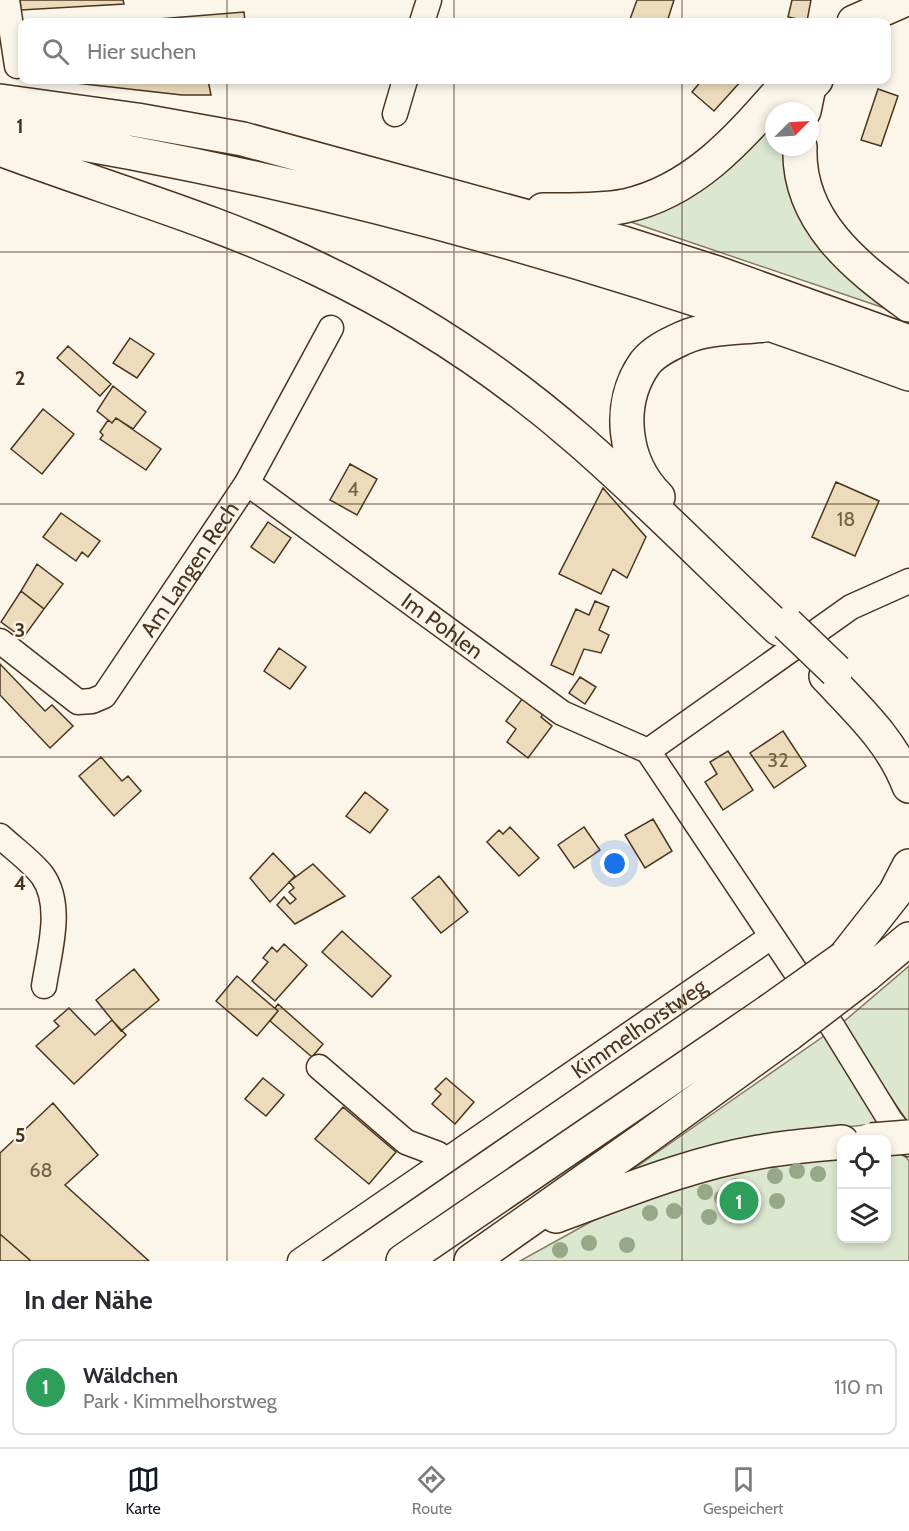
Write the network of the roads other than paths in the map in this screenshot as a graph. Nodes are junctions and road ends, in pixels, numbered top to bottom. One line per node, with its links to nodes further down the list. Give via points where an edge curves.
1 (7, 0): 8 (street)
2 (429, 0): 5 (street)
3 (904, 0): 6 (highway)
4 (909, 12): 7 (highway)
5 (423, 18)
6 (863, 18)
7 (891, 19)
8 (17, 66)
9 (404, 84): 14 (street)
10 (786, 84): 18 (highway, via 738,139 685,184 625,206)
11 (812, 84): 13 (highway)
12 (0, 101): 18 (highway, via 243,139)
13 (806, 102)
14 (395, 114)
15 (0, 130): 20 (highway, via 83,143 366,205 621,276)
16 (0, 149): 26 (highway, via 244,235 320,270 447,342 517,390 579,440)
17 (801, 156): 19 (highway, via 806,195 829,236 870,277)
18 (510, 211): 22 (highway, via 717,273)
19 (909, 305)
20 (775, 324): 23 (highway); 26 (highway, via 686,336 660,350 646,362 632,388 625,418 632,457 650,489)
21 (331, 328): 24 (street, Am Langen Rech)
22 (909, 342)
23 (909, 374)
24 (247, 483): 27 (street, Am Langen Rech, via 104,696 78,702); 30 (street, Im Pohlen, via 562,713)
25 (909, 581): 30 (street, via 851,607)
26 (783, 627): 28 (highway, bridge)
27 (0, 641)
28 (831, 674): 29 (highway); 31 (highway, via 880,734)
29 (909, 736)
30 (648, 751): 35 (street)
31 (909, 786)
32 (0, 836): 38 (street, via 42,875 51,897 54,917)
33 (909, 866): 37 (highway)
34 (909, 903): 37 (highway)
35 (771, 937): 44 (street); 45 (street, Kimmelhorstweg)
36 (909, 939): 37 (highway)
37 (855, 966): 39 (highway, bridge)
38 (44, 986)
39 (778, 1023): 46 (highway); 48 (highway)
40 (319, 1067): 45 (street, via 406,1142)
41 (909, 1137): 42 (highway, bridge)
42 (891, 1138)
43 (837, 1143): 46 (highway, via 721,1160)
44 (909, 1144)
45 (445, 1160): 47 (street, Kimmelhorstweg)
46 (517, 1230): 49 (highway)
47 (300, 1261)
48 (403, 1261)
49 (471, 1261)

